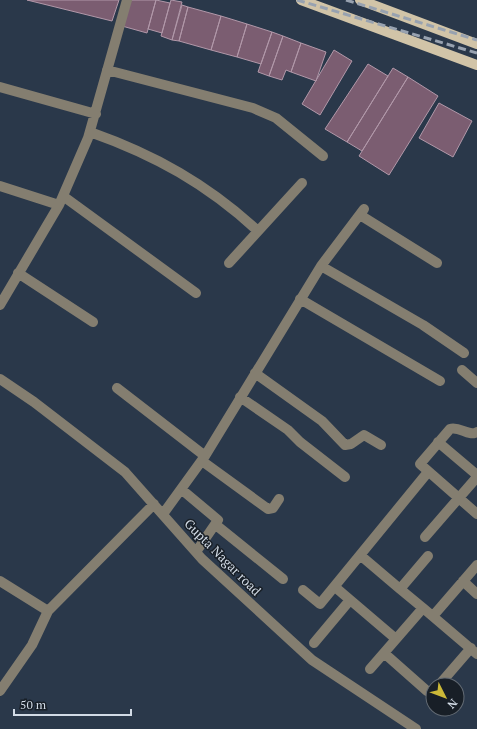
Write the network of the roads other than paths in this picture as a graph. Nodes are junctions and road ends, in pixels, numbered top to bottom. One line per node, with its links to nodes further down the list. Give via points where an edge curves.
1 (127, 0): 6 (street)
2 (301, 0): 5 (main road)
3 (360, 0): 4 (main road)
4 (477, 44)
5 (477, 65)
6 (107, 70): 8 (street); 10 (street, via 253,108 276,118)
7 (0, 87): 8 (street)
8 (96, 114): 9 (street)
9 (90, 132): 13 (street); 14 (street, via 145,154 197,183 218,196)
10 (323, 156)
11 (302, 183): 14 (street)
12 (0, 186): 13 (street)
13 (61, 200): 18 (street); 19 (street)
14 (258, 231): 15 (street)
15 (229, 263)
16 (437, 263): 17 (street, via 362,212)
17 (321, 266): 20 (street); 23 (street, via 423,325)
18 (18, 273): 21 (street); 22 (street)
19 (196, 293)
20 (300, 299): 25 (street); 27 (street)
21 (0, 305)
22 (93, 322)
23 (464, 353)
24 (462, 370): 28 (street)
25 (255, 373): 30 (street); 33 (street, via 322,420 339,442 351,444 364,435)
26 (0, 379): 41 (street, Gupta Nagar road, via 125,472)
27 (440, 381)
28 (477, 383)
29 (117, 388): 34 (street)
30 (240, 397): 34 (street); 37 (street, via 288,430)
31 (477, 432): 32 (street, via 470,434 450,429)
32 (438, 442): 35 (street, via 420,464); 36 (street)
33 (381, 445)
34 (203, 459): 38 (street); 40 (street, via 268,509 273,508)
35 (428, 472): 39 (street); 47 (street)
36 (477, 476): 39 (street)
37 (345, 477)
38 (181, 489): 42 (street); 44 (street, via 218,520)
39 (460, 498): 43 (street); 45 (street)
40 (279, 499)
41 (154, 504): 42 (street, Gupta Nagar road); 59 (street)
42 (163, 514): 46 (street, Gupta Nagar road)
43 (477, 514)
44 (216, 525): 46 (street); 50 (street)
45 (425, 537)
46 (196, 552): 69 (street, Gupta Nagar road, via 312,660)
47 (360, 555): 53 (street); 54 (street)
48 (428, 556): 54 (street)
49 (477, 565): 52 (street)
50 (283, 579)
51 (0, 581): 59 (street)
52 (463, 582): 56 (street); 60 (street)
53 (335, 587): 55 (street, via 320,604); 57 (street)
54 (400, 588): 58 (street)
55 (303, 590)
56 (477, 594)
57 (350, 600): 61 (street); 62 (street)
58 (423, 608): 60 (street); 61 (street)
59 (48, 611): 68 (street, via 32,645)
60 (433, 616): 63 (street)
61 (396, 639): 64 (street)
62 (314, 643)
63 (474, 651): 66 (street)
64 (384, 653): 65 (street); 67 (street)
65 (370, 668)
66 (447, 677)
67 (425, 689)
68 (0, 691)
69 (416, 729)

